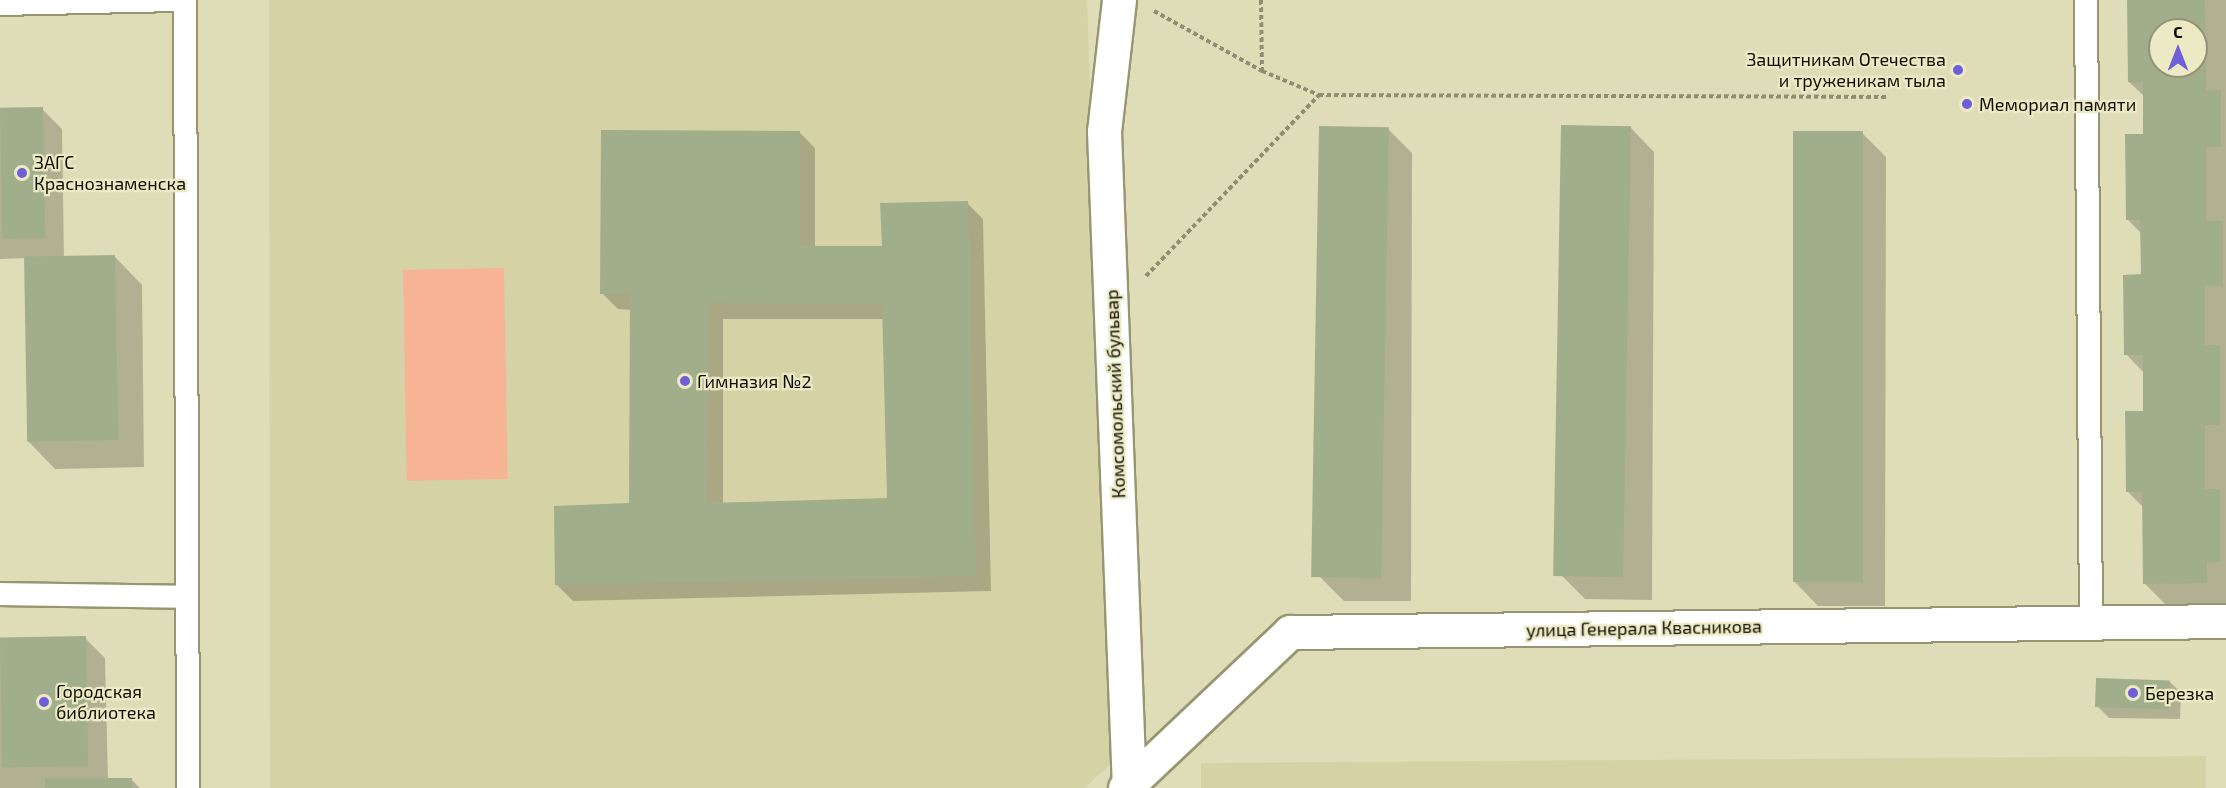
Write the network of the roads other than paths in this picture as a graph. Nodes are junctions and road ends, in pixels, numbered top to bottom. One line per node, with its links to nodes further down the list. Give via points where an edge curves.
1 (180, 0): 5 (lane)
2 (185, 0): 7 (lane)
3 (2086, 0): 9 (lane)
4 (1132, 3): 10 (street, Комсомольский бульвар, via 1104,131)
5 (0, 4)
6 (0, 594): 7 (lane)
7 (186, 597): 11 (lane)
8 (2226, 621): 9 (street, улица Генерала Квасникова)
9 (2091, 623): 10 (street, улица Генерала Квасникова, via 1290,632)
10 (1127, 787)
11 (188, 788)

